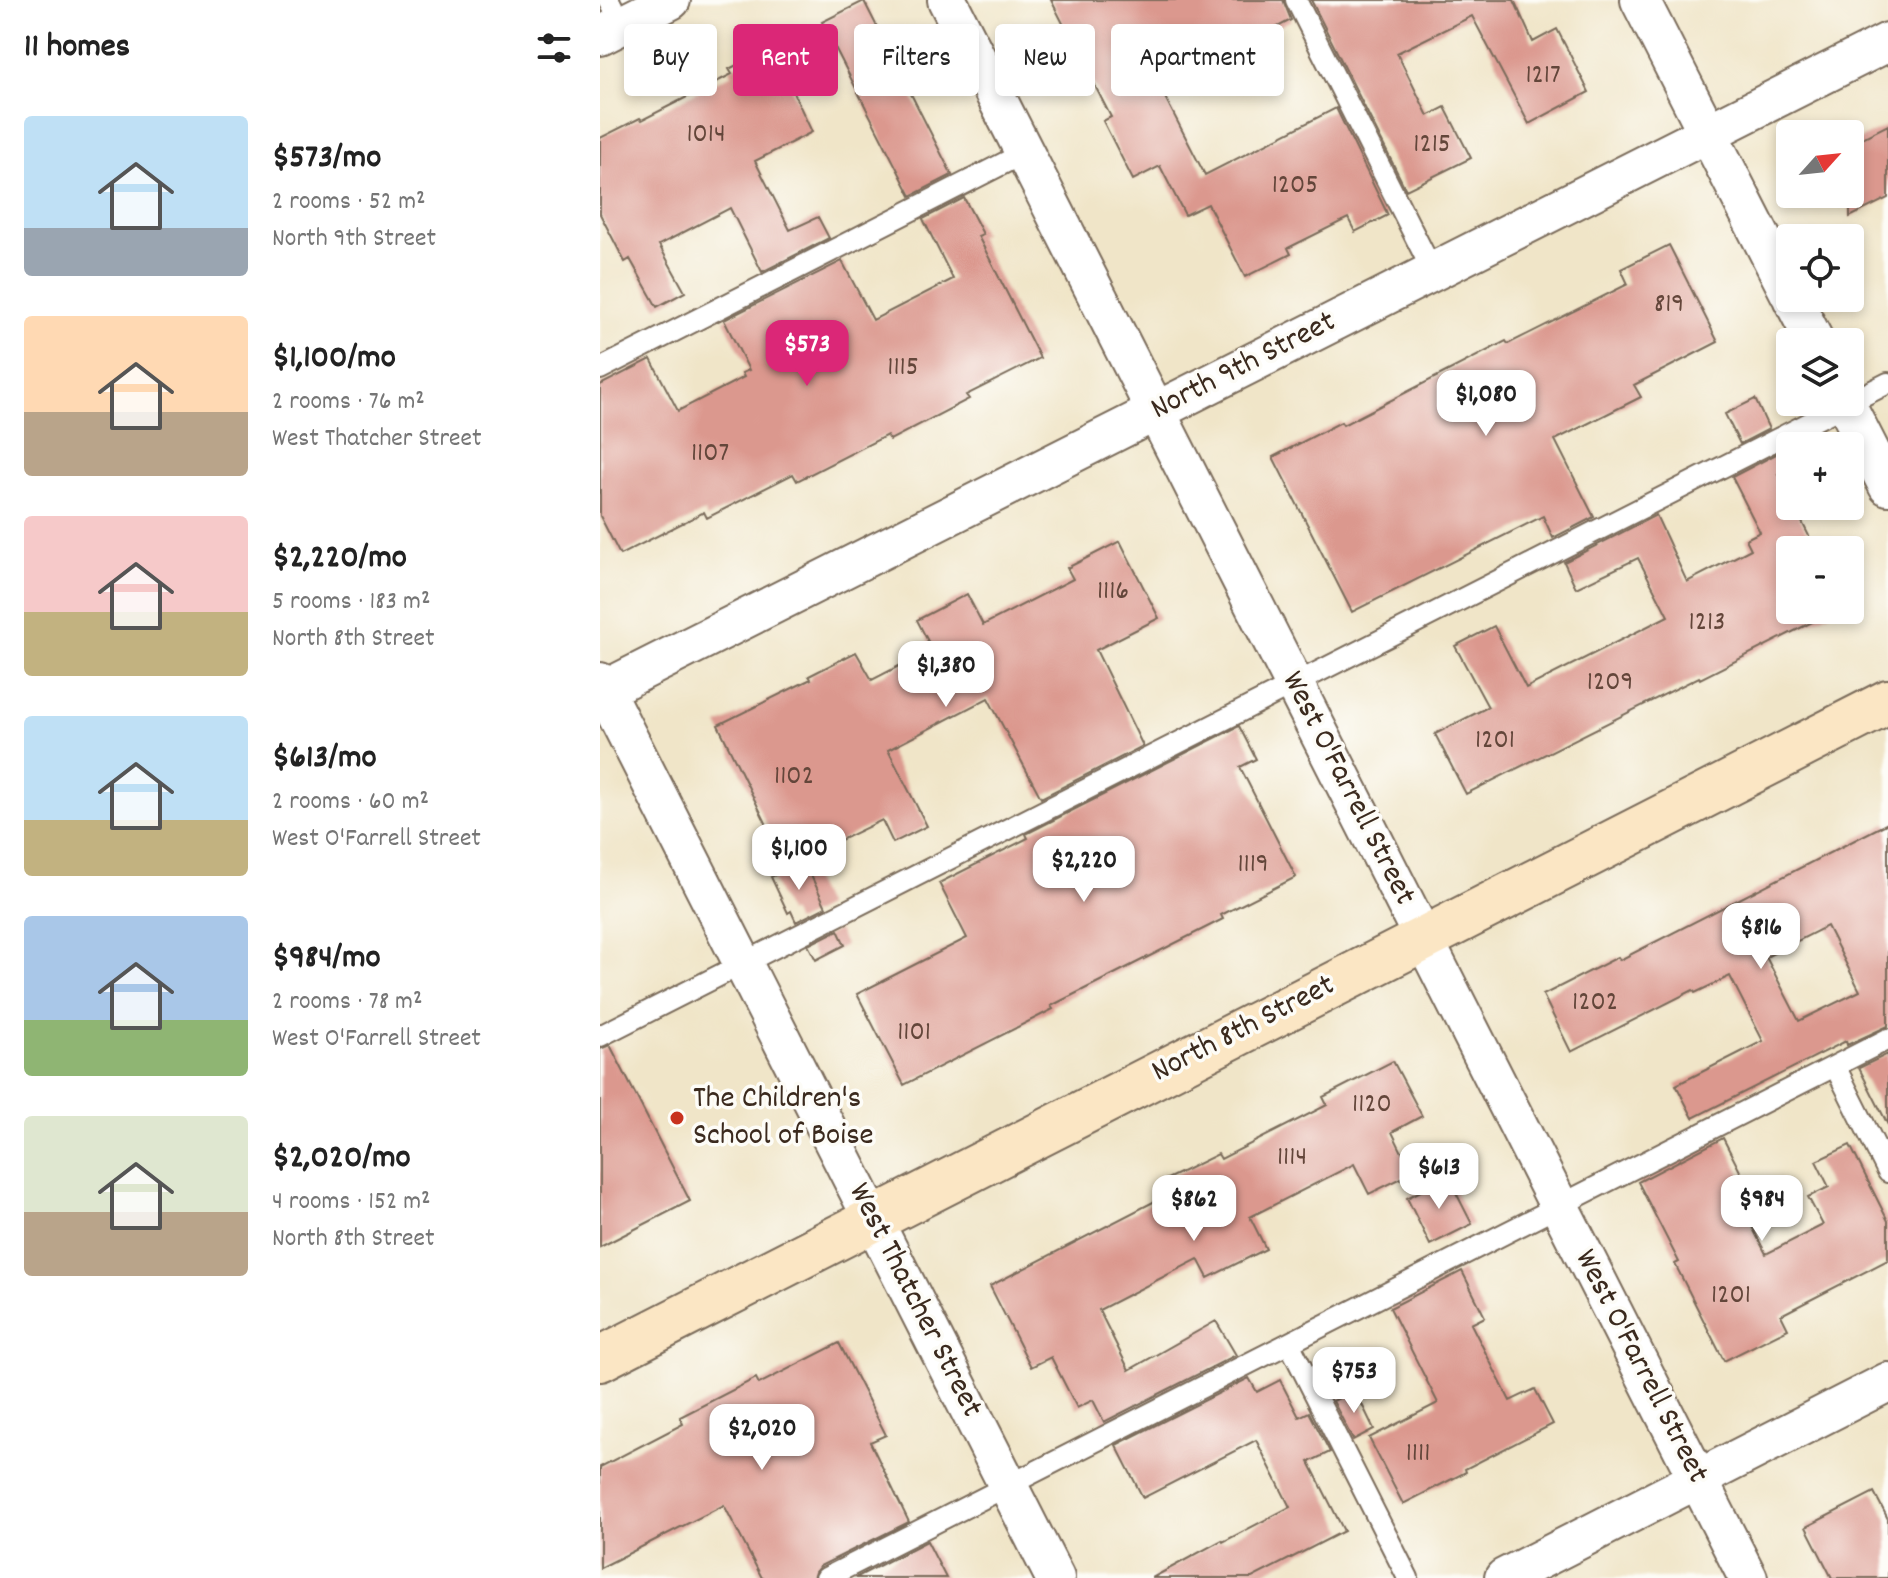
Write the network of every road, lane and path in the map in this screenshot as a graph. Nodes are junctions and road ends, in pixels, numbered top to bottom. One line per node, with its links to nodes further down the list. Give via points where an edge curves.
1 (671, 0): 5 (street)
2 (947, 0): 8 (street, West O'Farrell Street)
3 (1296, 0): 10 (lane)
4 (1640, 0): 7 (street)
5 (610, 20)
6 (1888, 42): 7 (street, North 9th Street)
7 (1708, 133): 9 (street); 10 (street, North 9th Street)
8 (1024, 153): 11 (lane); 14 (street, West O'Farrell Street)
9 (1776, 267)
10 (1433, 272): 14 (street, North 9th Street)
11 (600, 369)
12 (1888, 383): 13 (lane)
13 (1864, 394)
14 (1155, 412): 18 (street, West O'Farrell Street); 19 (street, North 9th Street)
15 (1821, 416): 18 (lane)
16 (1853, 416): 17 (street)
17 (1888, 486)
18 (1294, 685): 21 (street, West O'Farrell Street); 22 (lane)
19 (601, 688): 22 (street, West Thatcher Street)
20 (1888, 702): 21 (street, North 8th Street)
21 (1423, 939): 27 (street, West O'Farrell Street); 28 (street, North 8th Street)
22 (743, 964): 23 (lane); 28 (street, West Thatcher Street)
23 (600, 1036)
24 (1888, 1039): 25 (lane)
25 (1835, 1066): 26 (lane); 27 (lane)
26 (1888, 1172)
27 (1559, 1206): 29 (lane); 32 (street, West O'Farrell Street)
28 (873, 1220): 30 (street, North 8th Street); 33 (street, West Thatcher Street)
29 (1289, 1343): 33 (lane); 36 (lane)
30 (600, 1359)
31 (1888, 1382): 32 (street)
32 (1697, 1479): 37 (street); 38 (street, West O'Farrell Street)
33 (1008, 1486): 34 (lane); 35 (street, West Thatcher Street)
34 (826, 1578)
35 (1055, 1578)
36 (1408, 1578)
37 (1504, 1578)
38 (1748, 1578)

